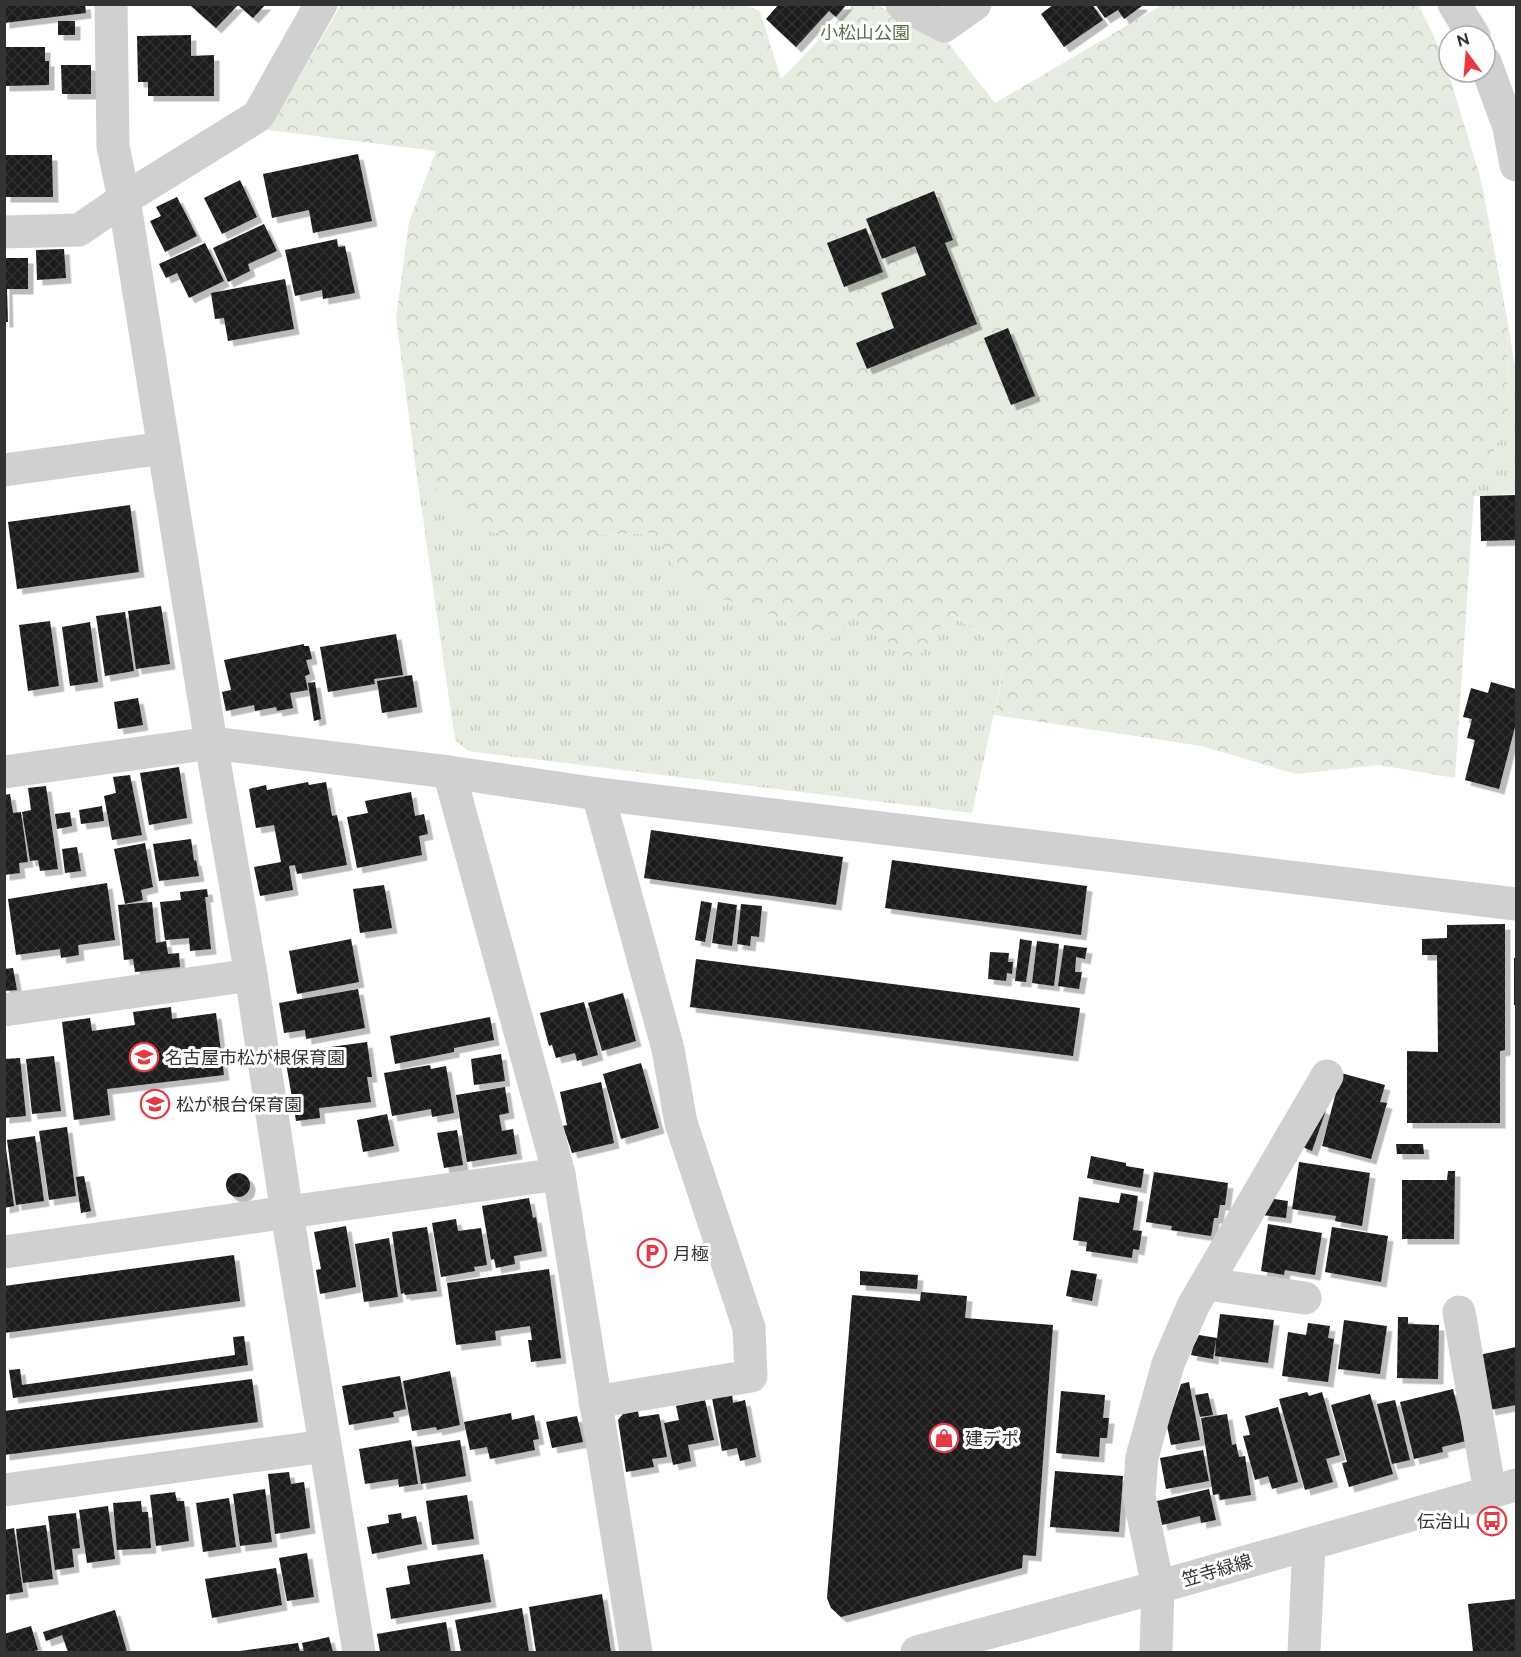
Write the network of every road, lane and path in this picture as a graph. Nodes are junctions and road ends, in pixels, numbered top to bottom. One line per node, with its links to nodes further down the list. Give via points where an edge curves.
1 (111, 4): 7 (street, via 113,146)
2 (321, 4): 7 (street, via 258,116)
3 (902, 4): 4 (street, via 944,26)
4 (975, 4)
5 (1493, 84): 6 (street, via 1509,127)
6 (1516, 165)
7 (124, 199): 8 (street, via 79,230); 9 (street)
8 (4, 232)
9 (164, 448): 10 (street); 11 (street)
10 (4, 470)
11 (211, 743): 12 (street); 13 (street); 16 (street)
12 (4, 772)
13 (449, 772): 14 (street); 19 (street)
14 (598, 794): 15 (street); 25 (street, via 668,1049 681,1123 749,1328 751,1376)
15 (1516, 904)
16 (251, 975): 17 (street); 20 (street)
17 (4, 1010)
18 (1327, 1076): 22 (street)
19 (559, 1174): 20 (street); 25 (street)
20 (287, 1214): 21 (street); 26 (street)
21 (4, 1252)
22 (1207, 1284): 23 (street); 30 (street, via 1168,1364 1142,1457 1139,1496)
23 (1305, 1298)
24 (1459, 1312): 27 (street)
25 (596, 1402): 32 (street)
26 (325, 1446): 28 (street); 31 (street)
27 (1503, 1489): 29 (street, 笠寺緑線)
28 (4, 1490)
29 (1309, 1544): 30 (street, 笠寺緑線); 35 (street)
30 (1158, 1587): 33 (street, 笠寺緑線); 34 (street)
31 (359, 1653)
32 (636, 1653)
33 (917, 1653)
34 (1156, 1653)
35 (1304, 1653)

